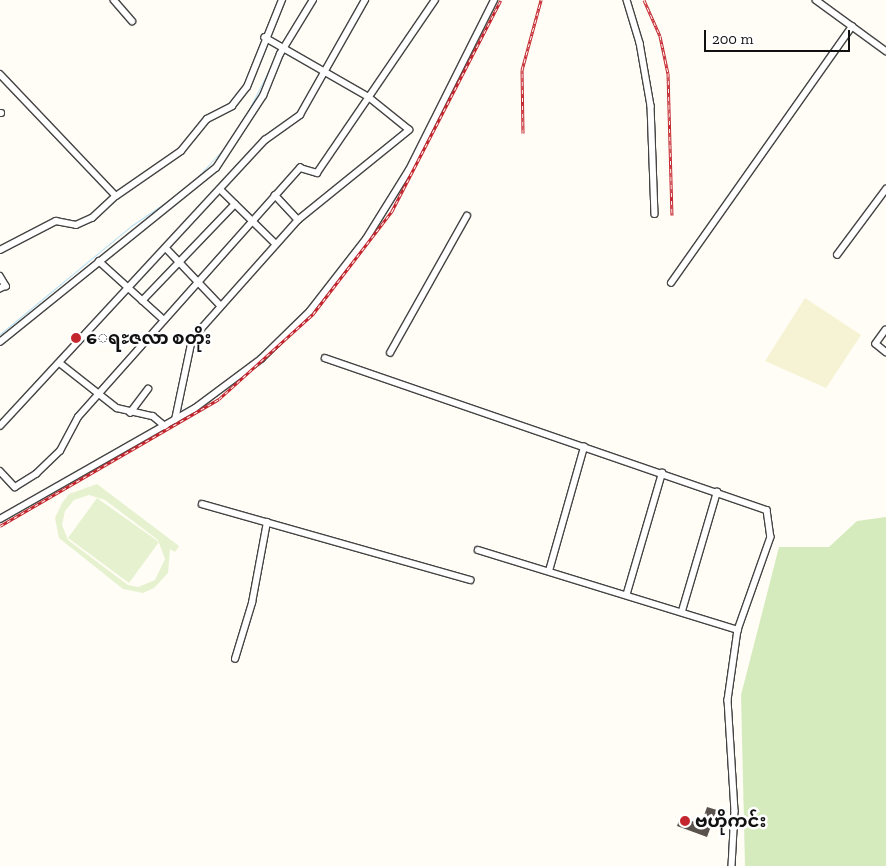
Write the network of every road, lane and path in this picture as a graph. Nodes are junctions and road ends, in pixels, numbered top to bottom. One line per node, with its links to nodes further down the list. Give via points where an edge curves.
1 (113, 0): 9 (street)
2 (282, 0): 11 (street)
3 (313, 0): 12 (street)
4 (365, 0): 15 (street)
5 (435, 0): 16 (street)
6 (494, 0): 49 (street, via 409,170 336,280 261,359)
7 (627, 0): 22 (street, via 640,43 651,106)
8 (816, 0): 10 (street)
9 (132, 22)
10 (852, 26): 13 (street); 34 (street)
11 (265, 38): 12 (street); 20 (street, via 247,87 232,106 207,118 181,151)
12 (283, 50): 15 (street); 30 (street, via 263,96 216,168)
13 (886, 51)
14 (0, 74): 20 (street)
15 (324, 74): 16 (street); 18 (street, via 300,115 265,140)
16 (368, 97): 19 (street, via 317,173 300,168); 25 (street, via 408,130)
17 (886, 189): 29 (street)
18 (221, 190): 21 (street); 27 (street)
19 (275, 195): 24 (street); 25 (street)
20 (116, 196): 28 (street, via 92,218 76,224 56,221)
21 (235, 204): 24 (street); 31 (street)
22 (655, 214)
23 (467, 216): 43 (street)
24 (251, 220): 26 (street); 33 (street)
25 (298, 220): 26 (street)
26 (276, 244): 38 (street)
27 (166, 248): 31 (street); 36 (street)
28 (0, 250)
29 (837, 255)
30 (99, 261): 36 (street); 41 (street)
31 (179, 263): 33 (street); 37 (street)
32 (0, 276): 35 (street, via 6,286)
33 (196, 281): 38 (street); 39 (street)
34 (671, 283)
35 (0, 289)
36 (128, 289): 37 (street); 45 (street)
37 (142, 301): 39 (street)
38 (220, 305): 49 (street, via 192,339)
39 (163, 319): 47 (street)
40 (886, 330): 42 (street, via 876,344)
41 (0, 342)
42 (886, 352)
43 (390, 353)
44 (325, 358): 52 (street)
45 (62, 364): 47 (street); 50 (street)
46 (148, 389): 48 (street)
47 (98, 395): 48 (street); 53 (street, via 78,417 60,451 20,487)
48 (130, 413): 51 (street, via 153,416)
49 (175, 420): 51 (street)
50 (0, 426)
51 (165, 426): 57 (street)
52 (584, 447): 54 (street); 60 (street)
53 (0, 471)
54 (662, 473): 55 (street); 62 (street)
55 (718, 492): 63 (street); 64 (street, via 767,510 771,537)
56 (202, 504): 58 (street)
57 (0, 519)
58 (268, 522): 61 (street); 65 (street, via 252,603)
59 (478, 550): 60 (street)
60 (549, 571): 62 (street)
61 (470, 580)
62 (628, 594): 63 (street)
63 (682, 611): 64 (street)
64 (738, 630): 66 (street, via 728,700 735,811)
65 (235, 660)
66 (732, 866)

